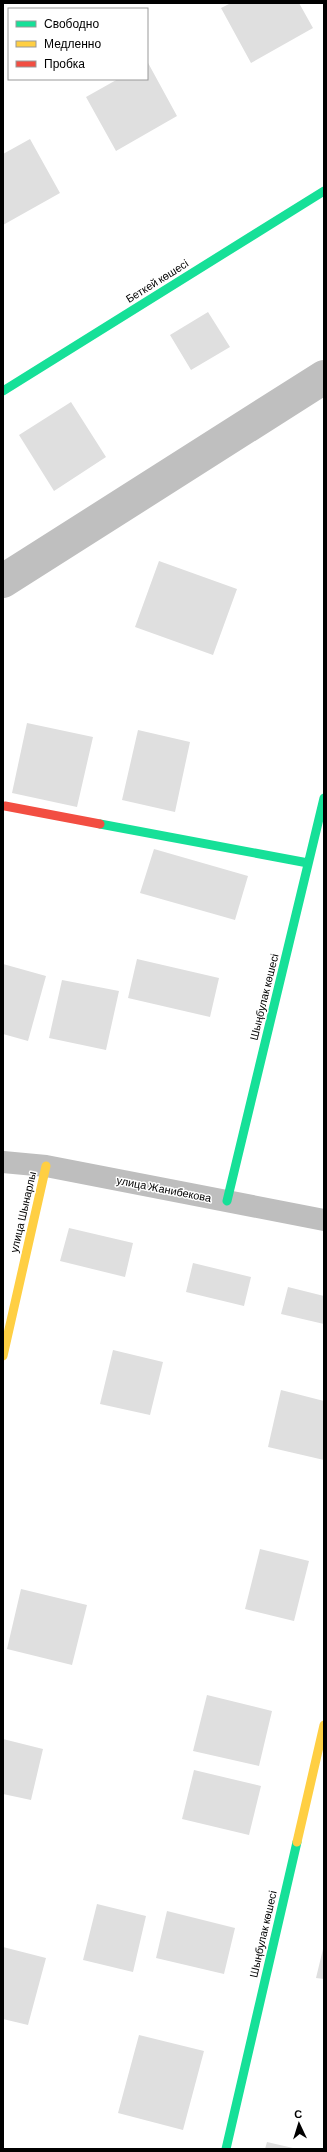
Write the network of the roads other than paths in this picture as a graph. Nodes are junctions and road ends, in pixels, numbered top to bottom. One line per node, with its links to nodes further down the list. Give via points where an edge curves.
1 (324, 191): 2 (street, Беткей көшесі)
2 (3, 391)
3 (324, 798): 5 (street, Шыңбулак көшесі)
4 (5, 806): 5 (street)
5 (308, 863): 8 (street, Шыңбулак көшесі)
6 (3, 1162): 7 (street, улица Жанибекова)
7 (46, 1166): 8 (street, улица Жанибекова); 10 (street, улица Шынарлы)
8 (227, 1201): 9 (street, улица Жанибекова)
9 (324, 1220)
10 (3, 1356)
11 (324, 1725): 12 (street, Шыңбулак көшесі)
12 (226, 2149)

